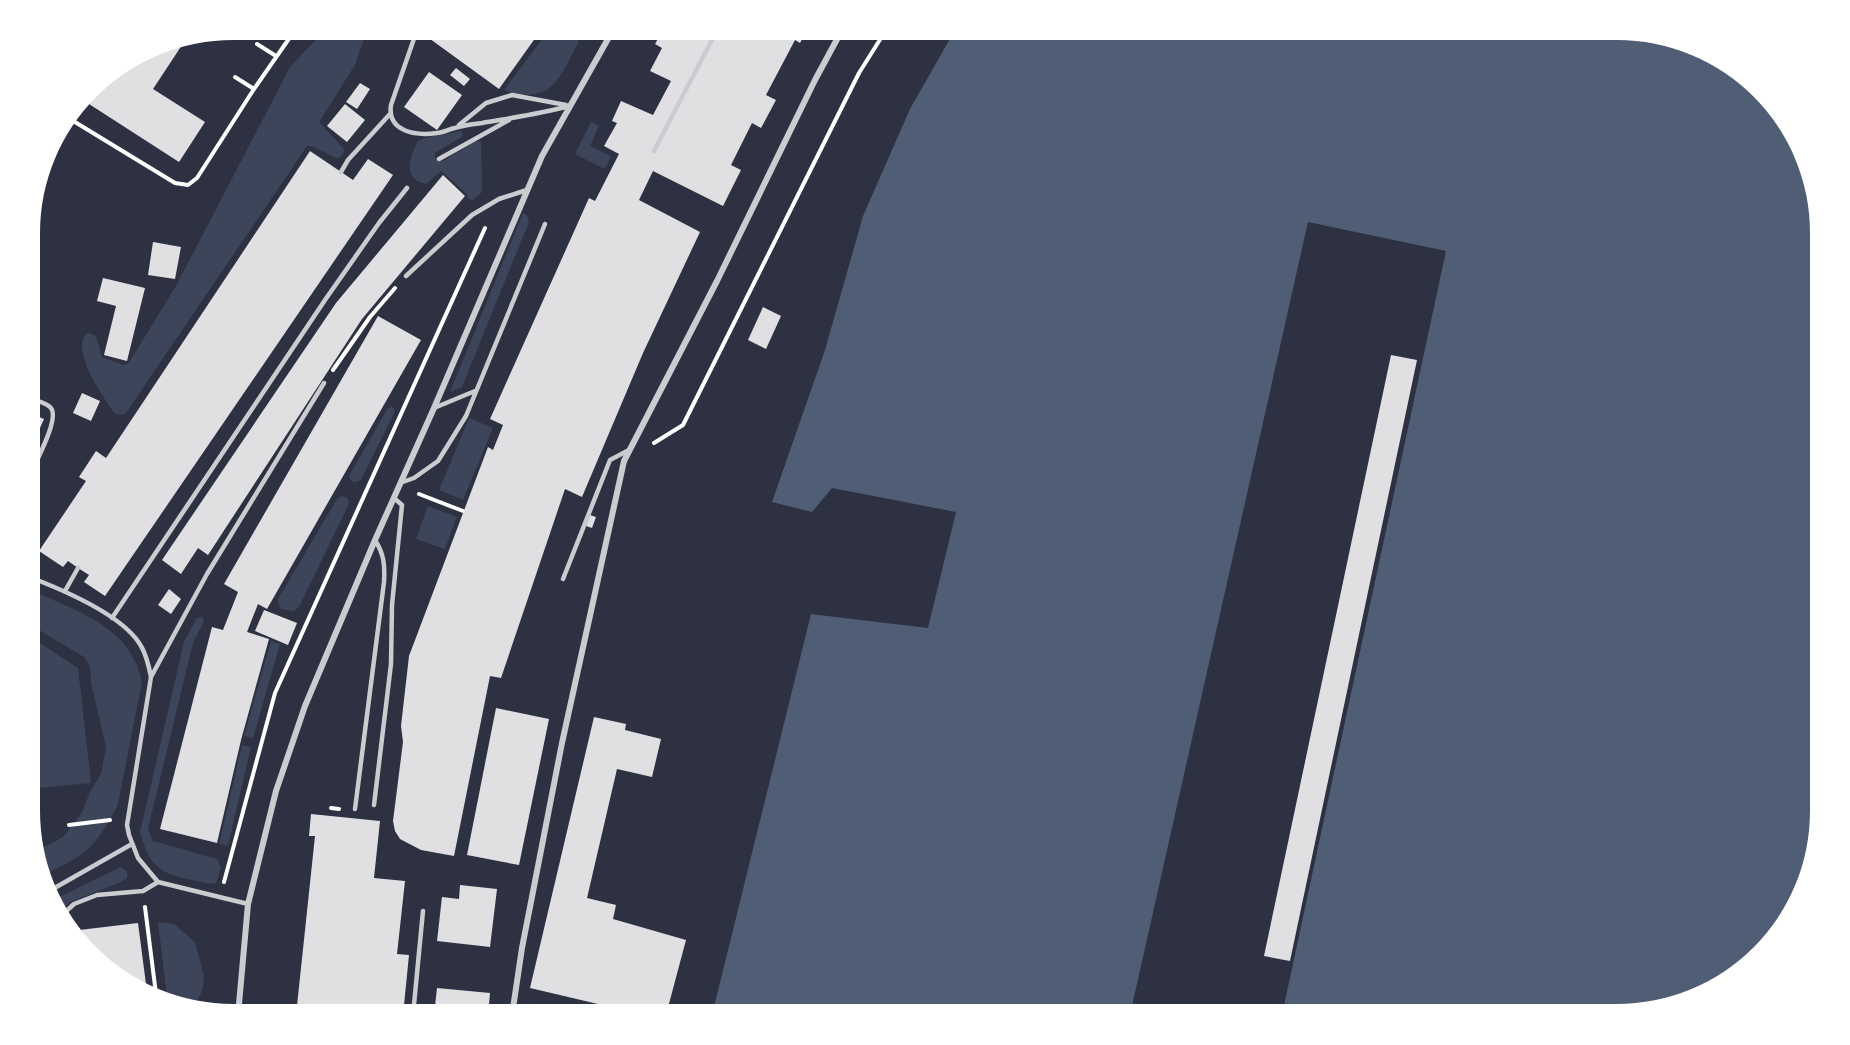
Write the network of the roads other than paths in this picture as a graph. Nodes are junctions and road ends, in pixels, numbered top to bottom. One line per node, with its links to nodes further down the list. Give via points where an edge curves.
1 (413, 41): 6 (lane)
2 (607, 41): 5 (street)
3 (711, 41): 9 (lane)
4 (836, 41): 20 (street)
5 (569, 106): 7 (lane); 8 (lane, via 512,94 486,103); 13 (street)
6 (390, 114): 8 (lane, via 395,125 417,133 438,133); 11 (lane)
7 (512, 119): 8 (lane); 10 (lane)
8 (457, 127)
9 (654, 151)
10 (439, 159)
11 (341, 172)
12 (407, 188): 29 (lane, via 325,300)
13 (527, 190): 15 (lane, via 499,198 472,215); 19 (street)
14 (545, 224): 17 (lane)
15 (406, 276)
16 (324, 383): 30 (lane, via 207,573)
17 (475, 391): 19 (lane); 22 (lane, via 466,416 438,460)
18 (40, 403): 21 (lane, via 54,414)
19 (434, 408): 22 (street)
20 (629, 450): 26 (lane, via 610,460); 41 (street, via 562,743)
21 (40, 453)
22 (400, 483): 23 (street)
23 (393, 498): 24 (street); 31 (lane, via 402,505 392,605 392,664)
24 (375, 540): 32 (lane, via 382,550 384,582); 36 (street, via 290,748)
25 (78, 568): 28 (lane)
26 (563, 579)
27 (40, 581): 28 (lane)
28 (65, 591): 29 (lane)
29 (112, 618): 30 (lane, via 141,646)
30 (151, 677): 33 (lane, via 128,818)
31 (374, 806)
32 (355, 810)
33 (132, 844): 34 (lane); 35 (lane)
34 (158, 882): 36 (lane); 37 (lane, via 143,891 97,896)
35 (56, 887)
36 (248, 904): 39 (street)
37 (68, 910)
38 (423, 911): 40 (lane)
39 (239, 1004)
40 (414, 1004)
41 (514, 1004)

